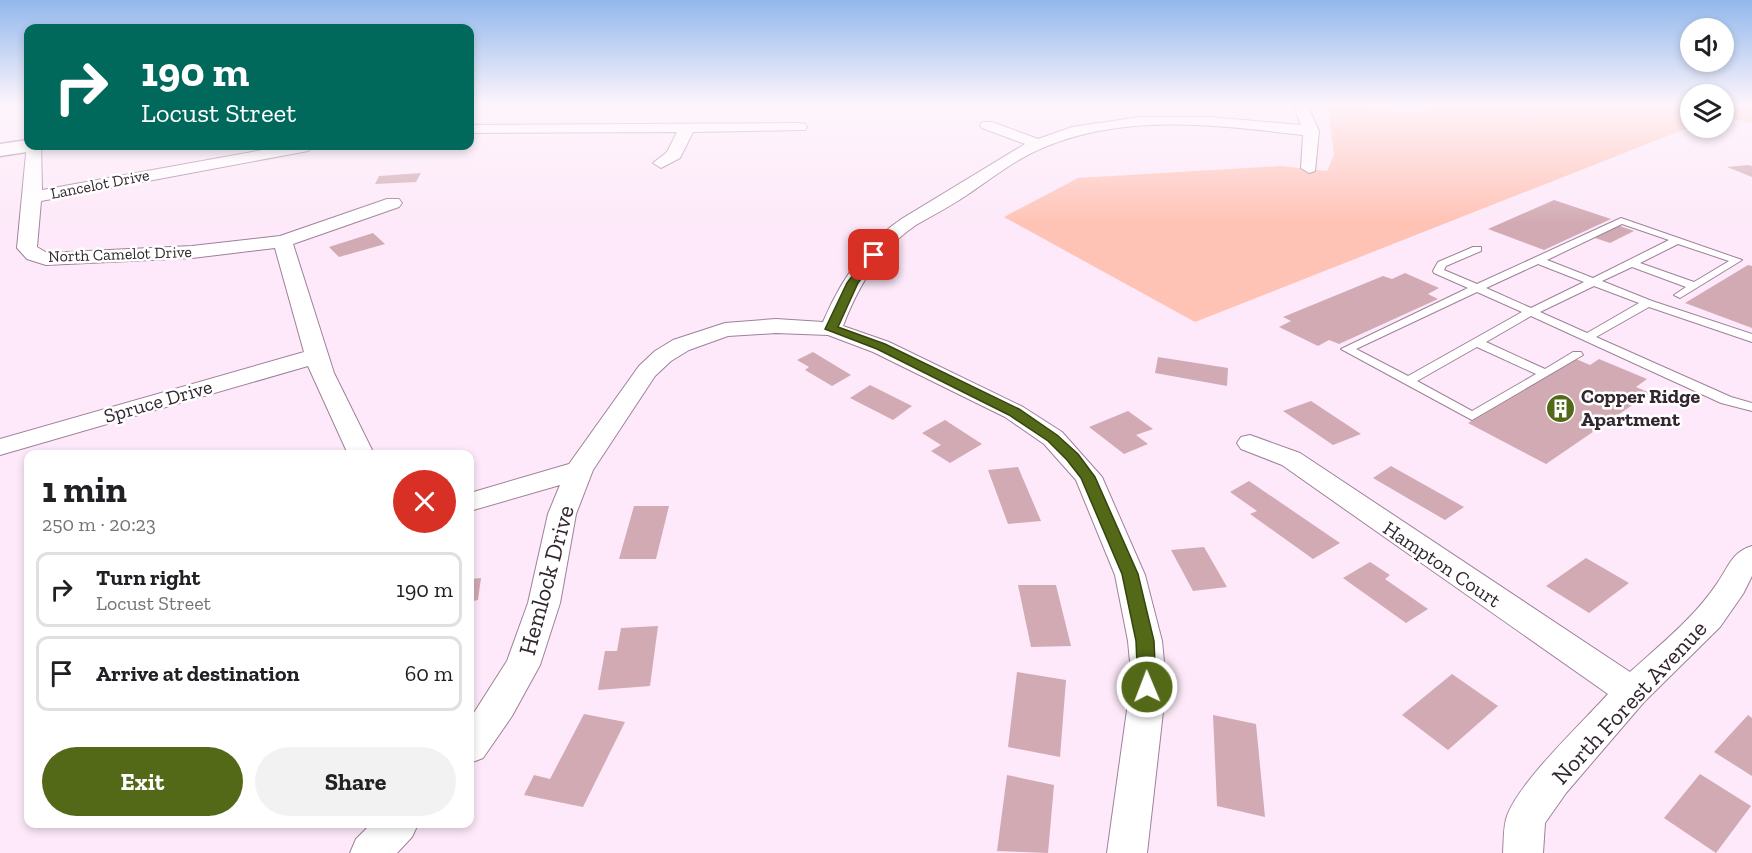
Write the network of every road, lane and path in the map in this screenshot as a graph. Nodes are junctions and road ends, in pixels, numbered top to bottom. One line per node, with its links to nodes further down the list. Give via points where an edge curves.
1 (679, 144): 8 (street, via 674,155)
2 (1038, 144): 23 (street, via 903,226 862,268)
3 (1310, 144): 9 (street)
4 (24, 147): 5 (street)
5 (0, 150)
6 (33, 150): 10 (street, North Camelot Drive)
7 (286, 150): 10 (street, Lancelot Drive)
8 (661, 163)
9 (1309, 168)
10 (33, 197): 13 (street, North Camelot Drive, via 27,248 46,259 192,252)
11 (393, 204): 13 (street)
12 (1678, 240): 15 (lane, via 1621,221); 16 (lane); 18 (lane, via 1737,260)
13 (283, 241): 28 (street)
14 (1477, 249): 19 (lane, via 1442,264 1438,271)
15 (1538, 260): 17 (lane); 19 (lane)
16 (1631, 263): 17 (lane); 18 (lane)
17 (1594, 281): 21 (lane); 22 (lane)
18 (1695, 286): 20 (lane)
19 (1478, 288): 22 (lane); 30 (lane, via 1347,349)
20 (1680, 295)
21 (1648, 303): 24 (lane); 25 (lane)
22 (1532, 312): 24 (lane); 26 (lane)
23 (831, 329): 35 (street, via 752,326 725,330 681,345 647,371); 42 (street, via 881,346 1014,412 1053,438 1088,477 1130,574 1145,641 1146,703)
24 (1588, 337): 31 (lane, via 1726,400)
25 (1752, 338)
26 (1477, 343): 29 (lane); 30 (lane)
27 (1577, 355): 29 (lane)
28 (316, 356): 33 (street, Spruce Drive); 34 (street)
29 (1544, 373): 30 (lane, via 1472,416)
30 (1408, 381)
31 (1752, 407)
32 (1250, 443): 38 (street, Hampton Court, via 1291,459)
33 (0, 447)
34 (359, 450)
35 (579, 470): 36 (street); 39 (street, Hemlock Drive, via 562,514 547,592 523,665)
36 (474, 501)
37 (1748, 567): 38 (street, North Forest Avenue, via 1709,618)
38 (1632, 692): 43 (street, North Forest Avenue, via 1553,781 1526,819)
39 (474, 741)
40 (394, 828): 41 (street)
41 (370, 853)
42 (1127, 853)
43 (1522, 853)

